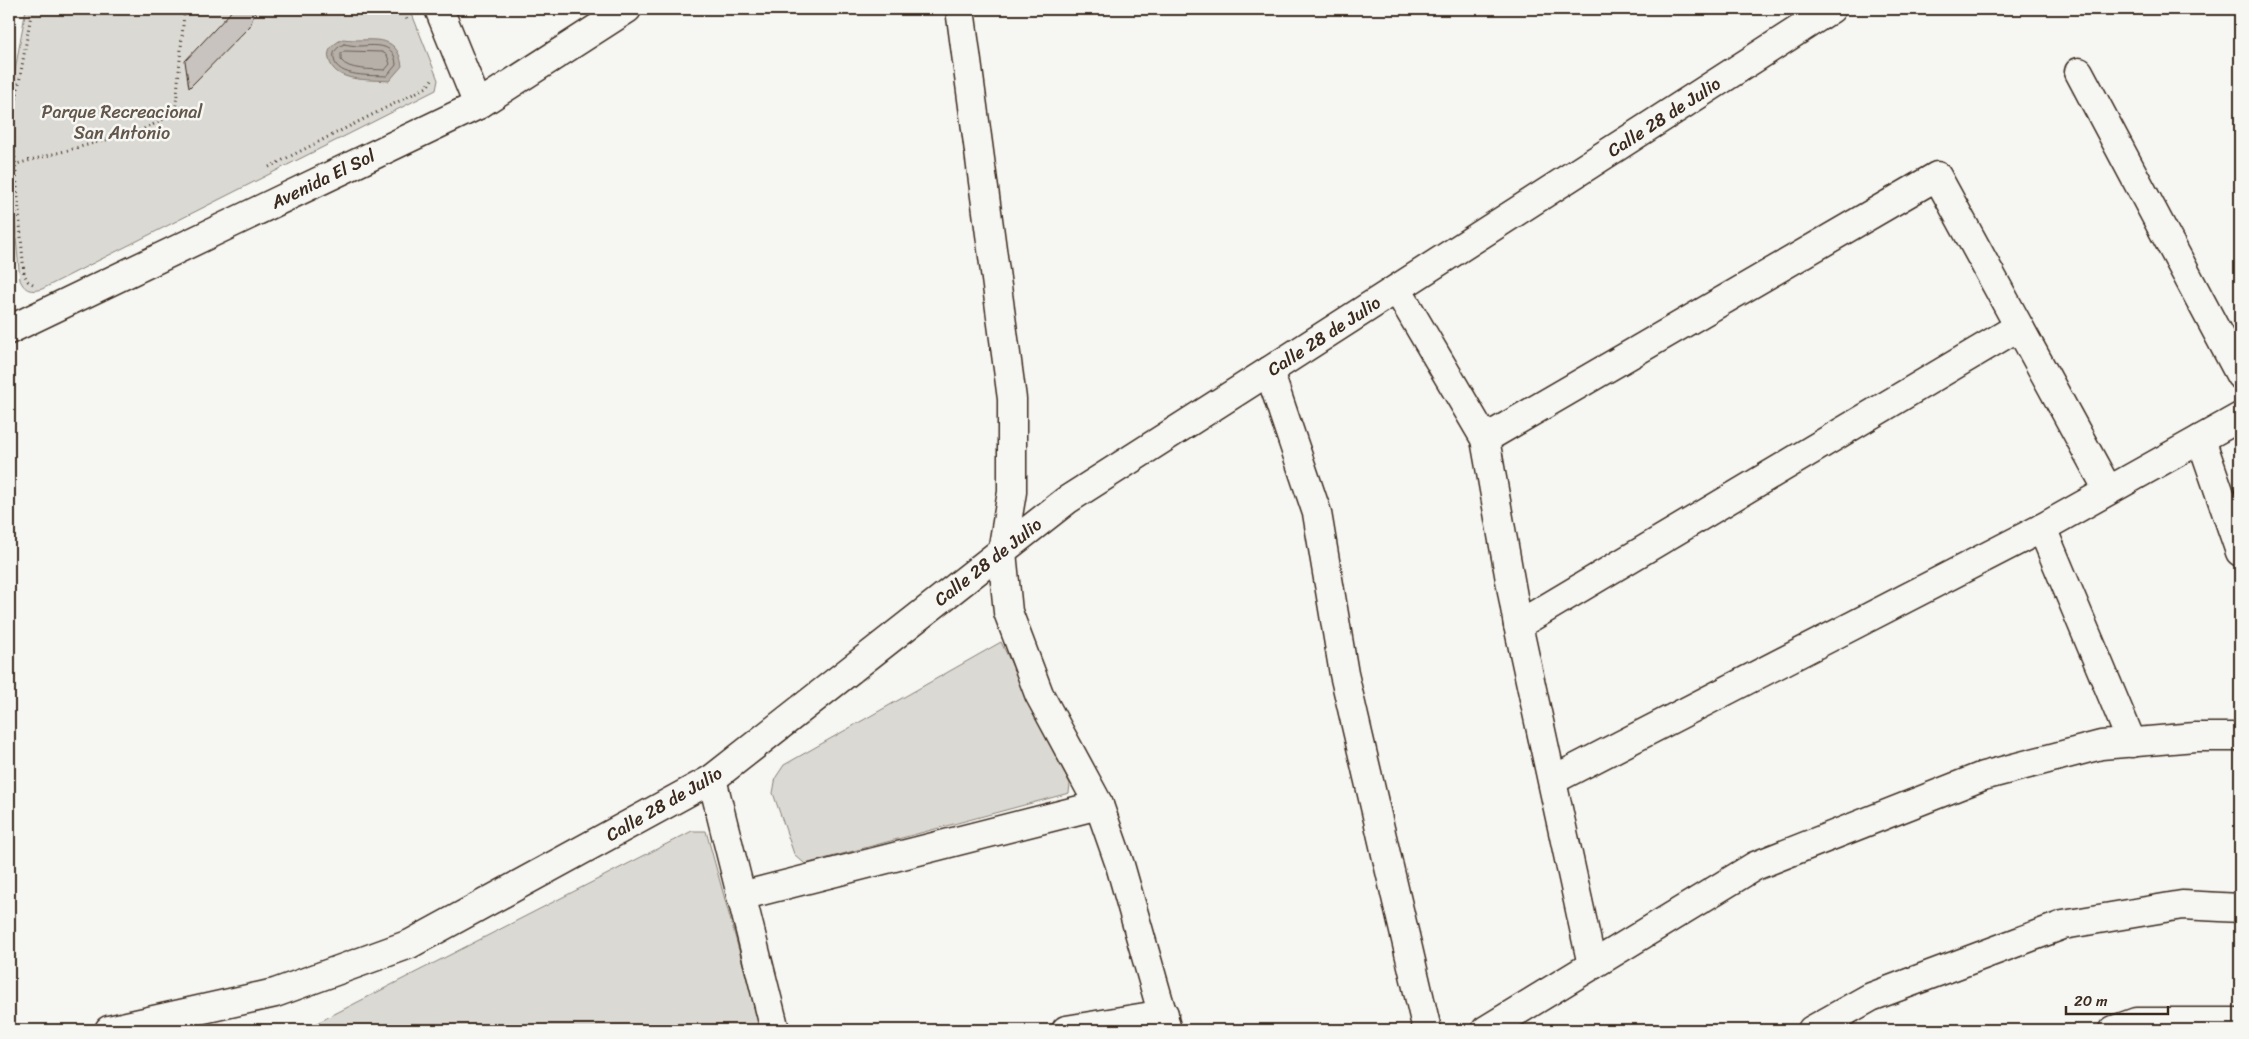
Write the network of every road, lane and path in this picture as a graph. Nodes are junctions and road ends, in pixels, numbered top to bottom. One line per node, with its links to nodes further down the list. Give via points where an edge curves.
1 (32, 9): 11 (path, via 12,123)
2 (186, 9): 11 (path, via 176,105 161,121 139,132)
3 (439, 9): 9 (street)
4 (627, 9): 9 (street, Avenida El Sol)
5 (960, 9): 24 (street, via 1012,399 1012,492)
6 (1831, 9): 14 (street, Calle 28 de Julio)
7 (2079, 72): 18 (street)
8 (430, 79): 12 (path, via 427,87)
9 (478, 105): 16 (street, Avenida El Sol)
10 (9, 166): 11 (path)
11 (15, 166): 13 (path, via 24,274 33,284)
12 (260, 172)
13 (41, 284)
14 (1397, 289): 17 (street, Calle 28 de Julio); 20 (street)
15 (2018, 327): 20 (street, via 1936,176); 22 (street); 26 (street)
16 (9, 330)
17 (1269, 371): 24 (street, Calle 28 de Julio, via 1067,500); 40 (street, via 1317,513 1344,674)
18 (2240, 375)
19 (2240, 417): 21 (street)
20 (1485, 439): 26 (street)
21 (2201, 439): 22 (street); 25 (street)
22 (2108, 490): 23 (street)
23 (2042, 528): 28 (street); 30 (street)
24 (1002, 552): 29 (street, Calle 28 de Julio); 31 (street, via 1008,612 1039,694)
25 (2240, 552)
26 (1518, 625): 30 (street)
27 (2240, 737): 28 (street)
28 (2132, 743): 34 (street, via 2101,745 1983,776 1755,866)
29 (712, 780): 32 (street); 37 (street, Calle 28 de Julio, via 410,944 275,993)
30 (1553, 780): 34 (street)
31 (1099, 805): 32 (street); 35 (street, via 1120,865)
32 (741, 896): 38 (street)
33 (2240, 908): 42 (street, via 2182,905 2063,924 1871,997)
34 (1592, 965): 41 (street)
35 (1165, 1022): 39 (street)
36 (2240, 1022): 43 (street, via 2136,1022)
37 (109, 1030)
38 (775, 1030)
39 (1066, 1030)
40 (1427, 1030)
41 (1486, 1030)
42 (1812, 1030)
43 (2114, 1030)

